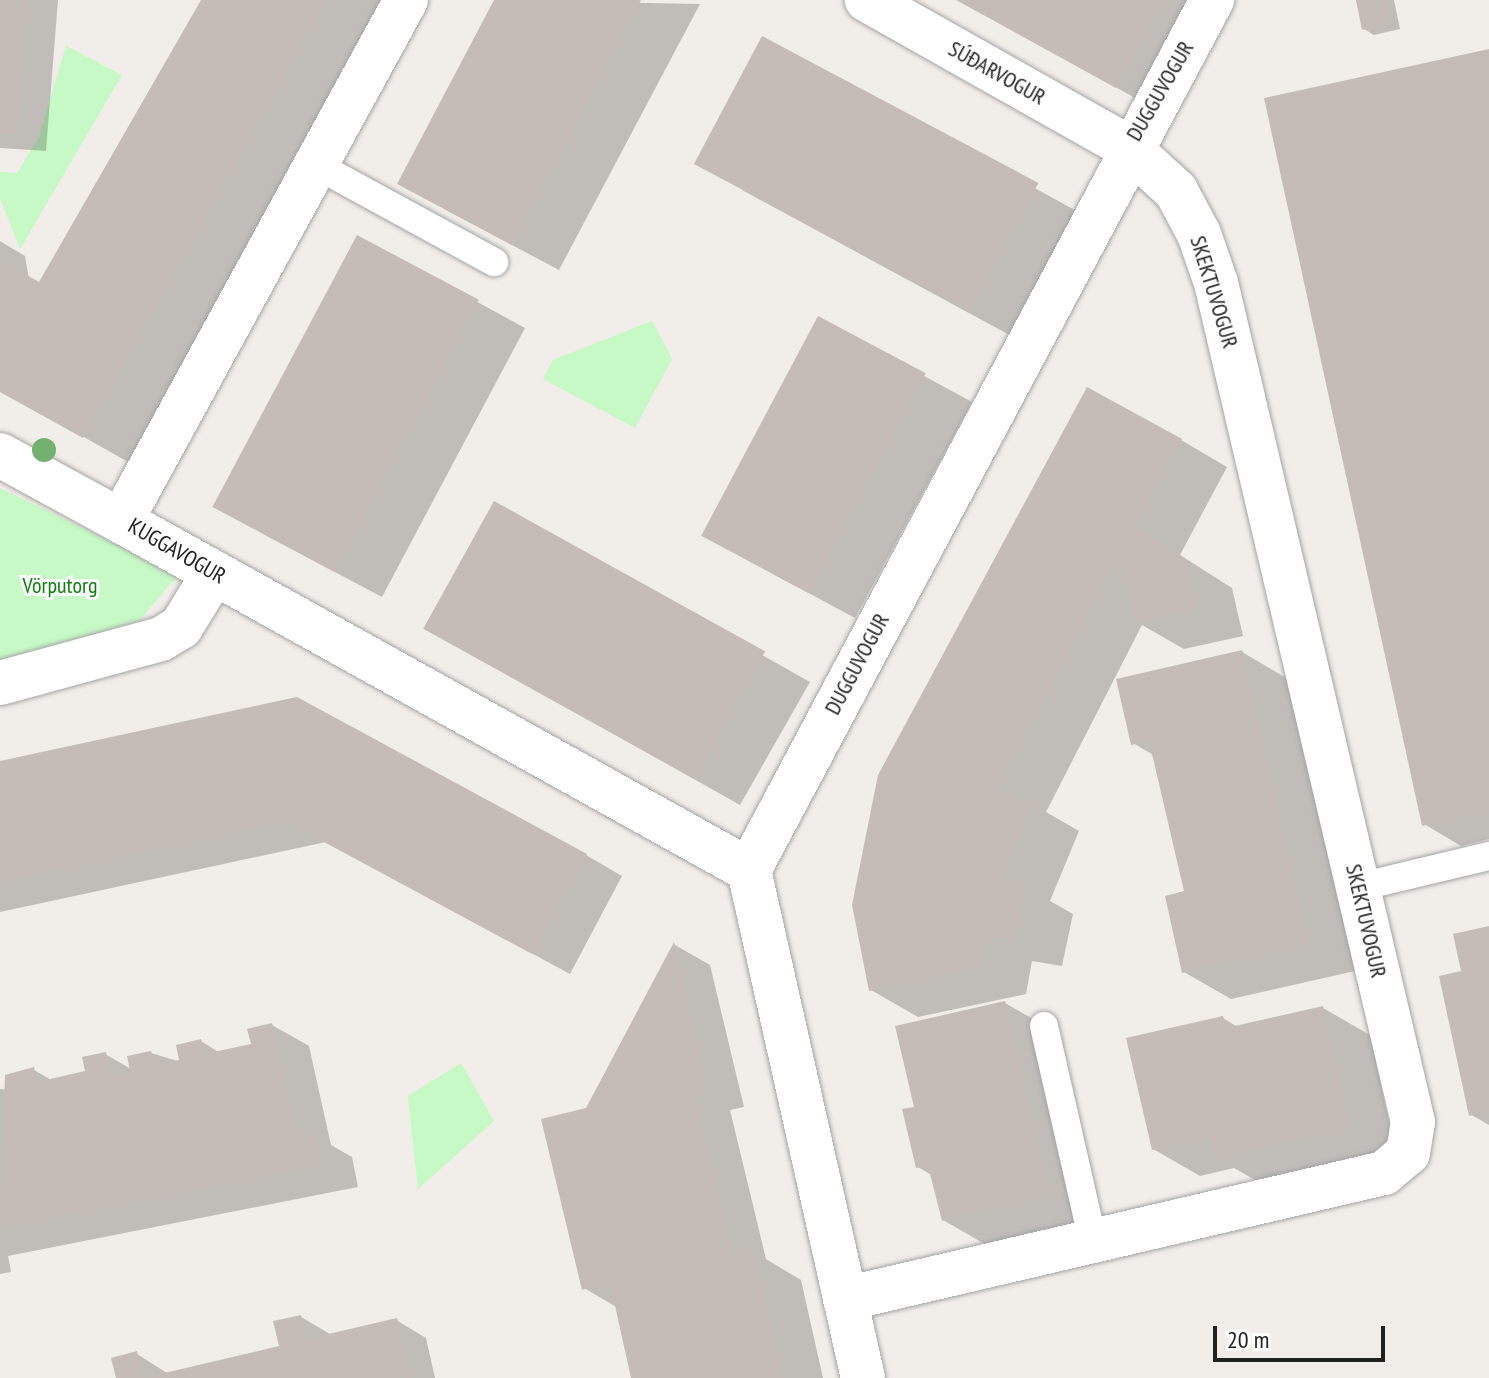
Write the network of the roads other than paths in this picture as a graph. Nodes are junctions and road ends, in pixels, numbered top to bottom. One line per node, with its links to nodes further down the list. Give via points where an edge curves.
1 (406, 0): 5 (street, KUGGAVOGUR)
2 (867, 0): 4 (street, SÚÐARVOGUR)
3 (1212, 0): 4 (street, DUGGUVOGUR)
4 (1128, 147): 12 (street, DUGGUVOGUR); 13 (street, SKEKTUVOGUR, via 1176,191 1216,283)
5 (316, 165): 6 (lane); 8 (street, KUGGAVOGUR)
6 (494, 262)
7 (0, 455): 8 (street)
8 (121, 521): 9 (street, KUGGAVOGUR)
9 (214, 573): 10 (street, via 181,627 161,639); 12 (street, KUGGAVOGUR)
10 (0, 683)
11 (1489, 856): 13 (lane)
12 (749, 870): 16 (street)
13 (1359, 887): 15 (street, SKEKTUVOGUR, via 1413,1122 1408,1153 1384,1173)
14 (1044, 1026): 15 (lane)
15 (1093, 1241): 16 (street, SKEKTUVOGUR)
16 (845, 1299): 17 (street)
17 (863, 1378)

